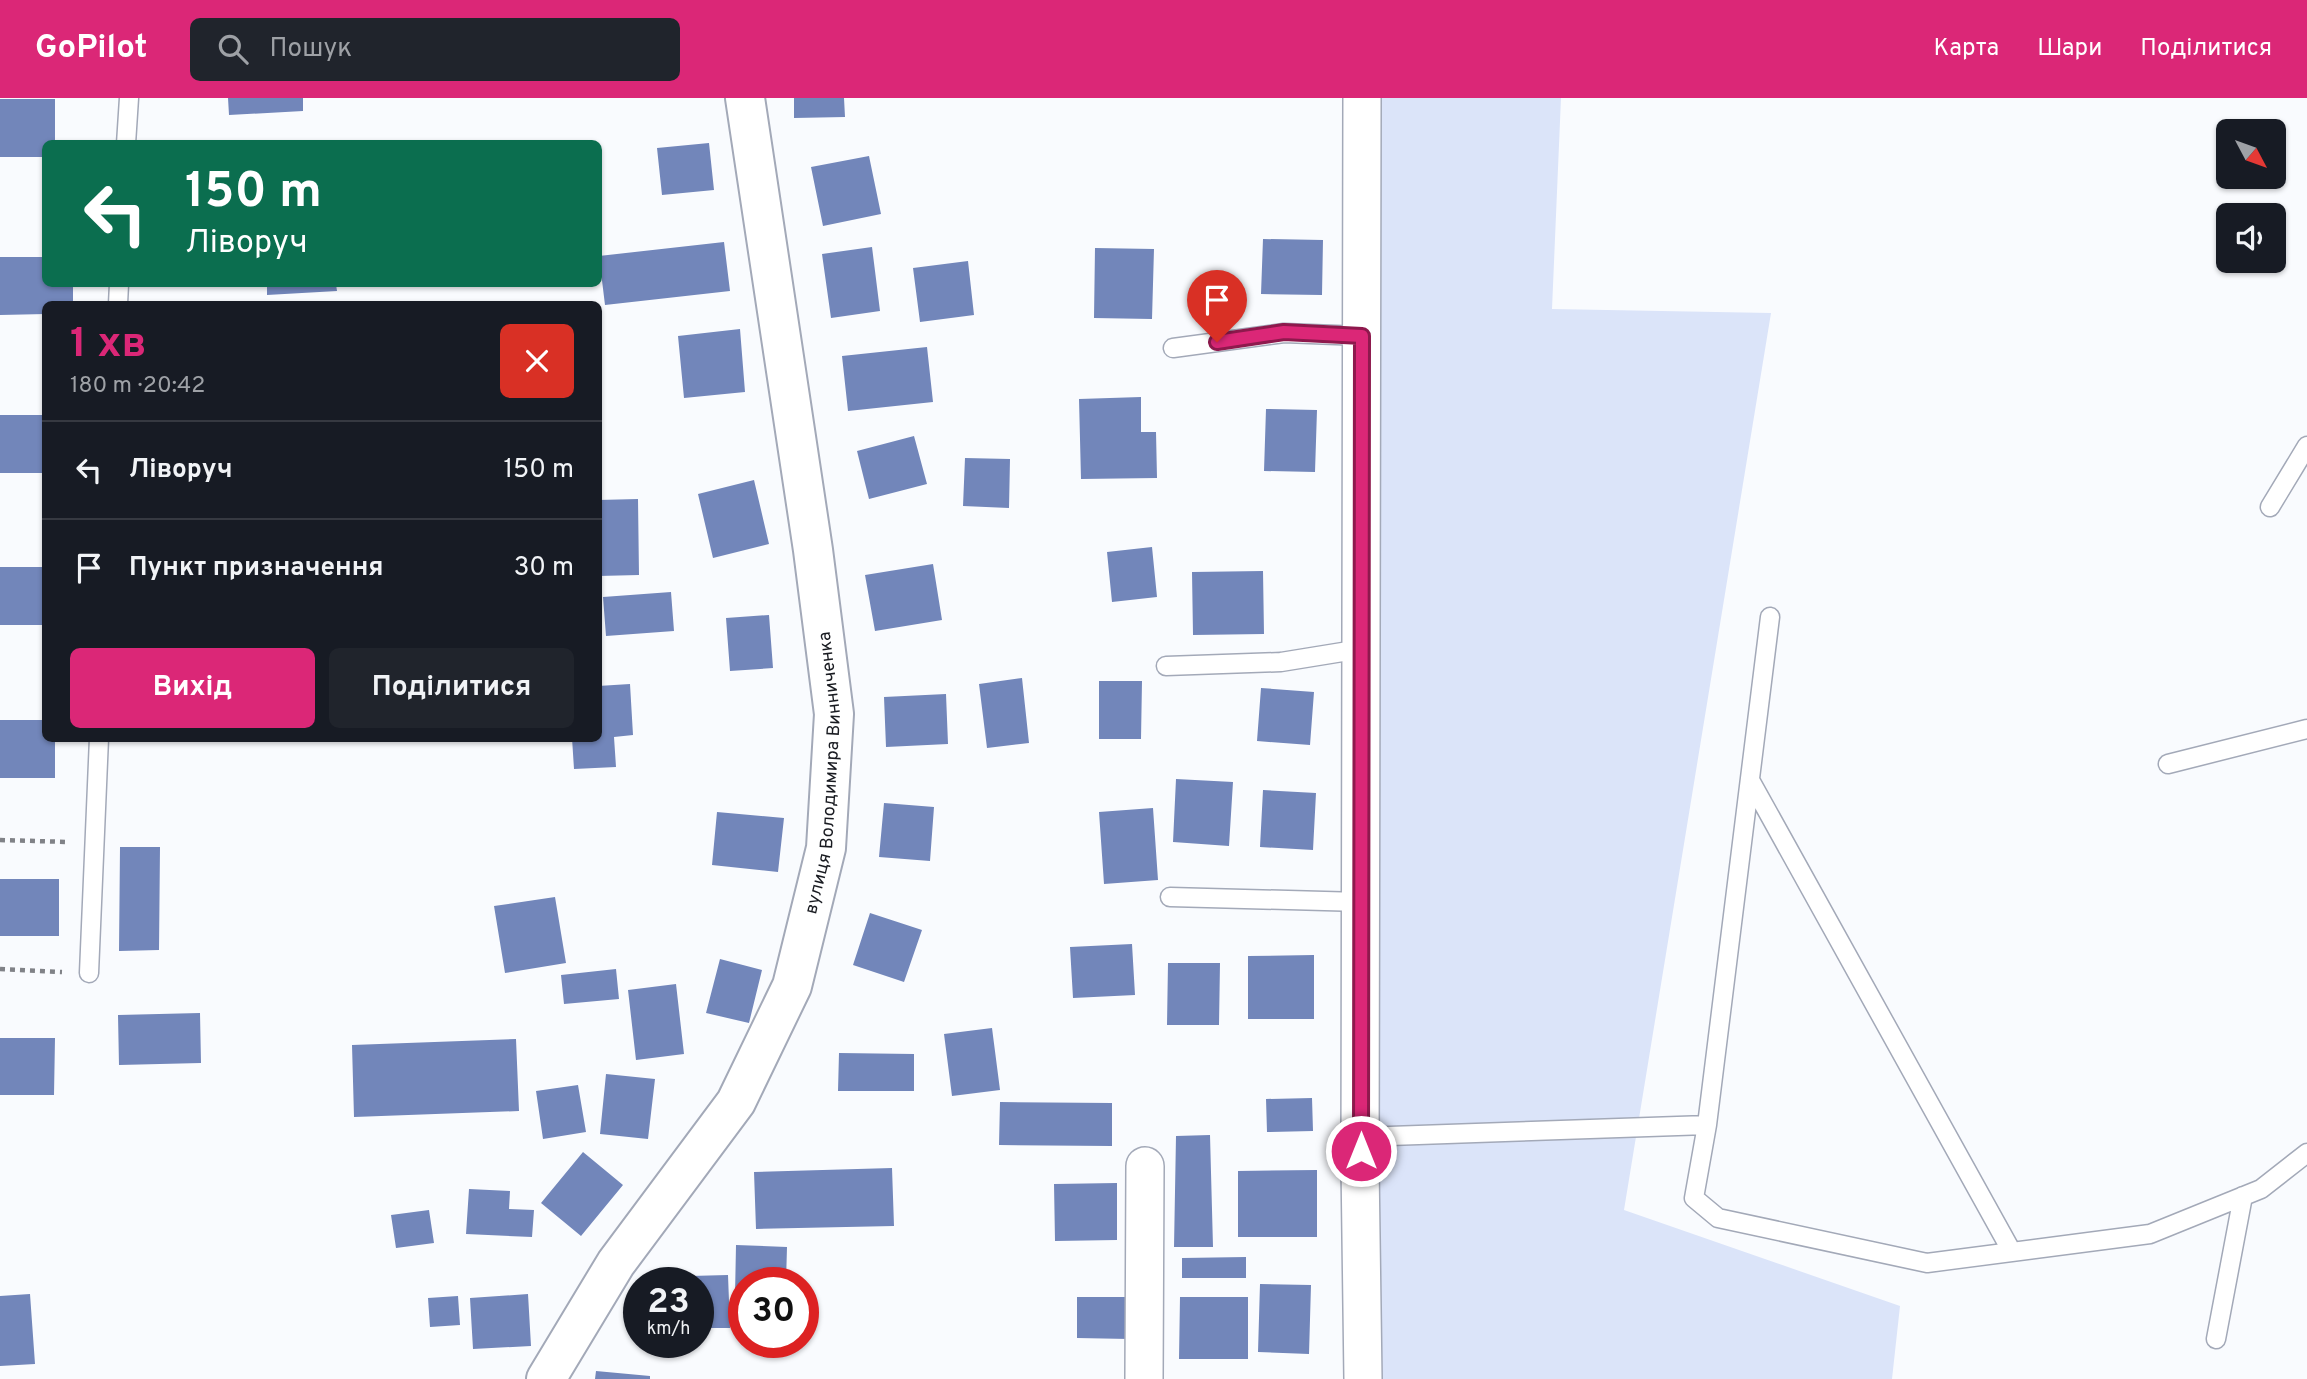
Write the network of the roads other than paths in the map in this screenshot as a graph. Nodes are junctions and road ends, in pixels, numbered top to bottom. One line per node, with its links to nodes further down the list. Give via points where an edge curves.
1 (129, 98): 4 (lane)
2 (745, 98): 26 (main road, вулиця Володимира Винниченка, via 834,714 826,848 792,986 736,1102 616,1264)
3 (1362, 98): 5 (street)
4 (127, 140)
5 (1362, 336): 6 (lane, via 1284,332); 10 (street)
6 (1173, 348)
7 (2307, 446): 8 (lane)
8 (2270, 507)
9 (1770, 617): 15 (lane)
10 (1361, 649): 11 (lane, via 1281,662); 17 (street)
11 (1166, 666)
12 (2307, 729): 14 (lane)
13 (99, 742): 18 (lane)
14 (2168, 764)
15 (1750, 780): 19 (lane); 24 (lane)
16 (1170, 897): 17 (lane)
17 (1361, 902): 20 (street)
18 (89, 973)
19 (1707, 1125): 20 (lane); 24 (lane, via 1694,1198 1718,1218 1927,1263)
20 (1361, 1137): 28 (street)
21 (2307, 1153): 23 (lane, via 2261,1189)
22 (1145, 1166): 27 (street)
23 (2243, 1196): 24 (lane, via 2150,1234); 25 (lane)
24 (2012, 1252)
25 (2216, 1339)
26 (546, 1379)
27 (1144, 1379)
28 (1363, 1379)

